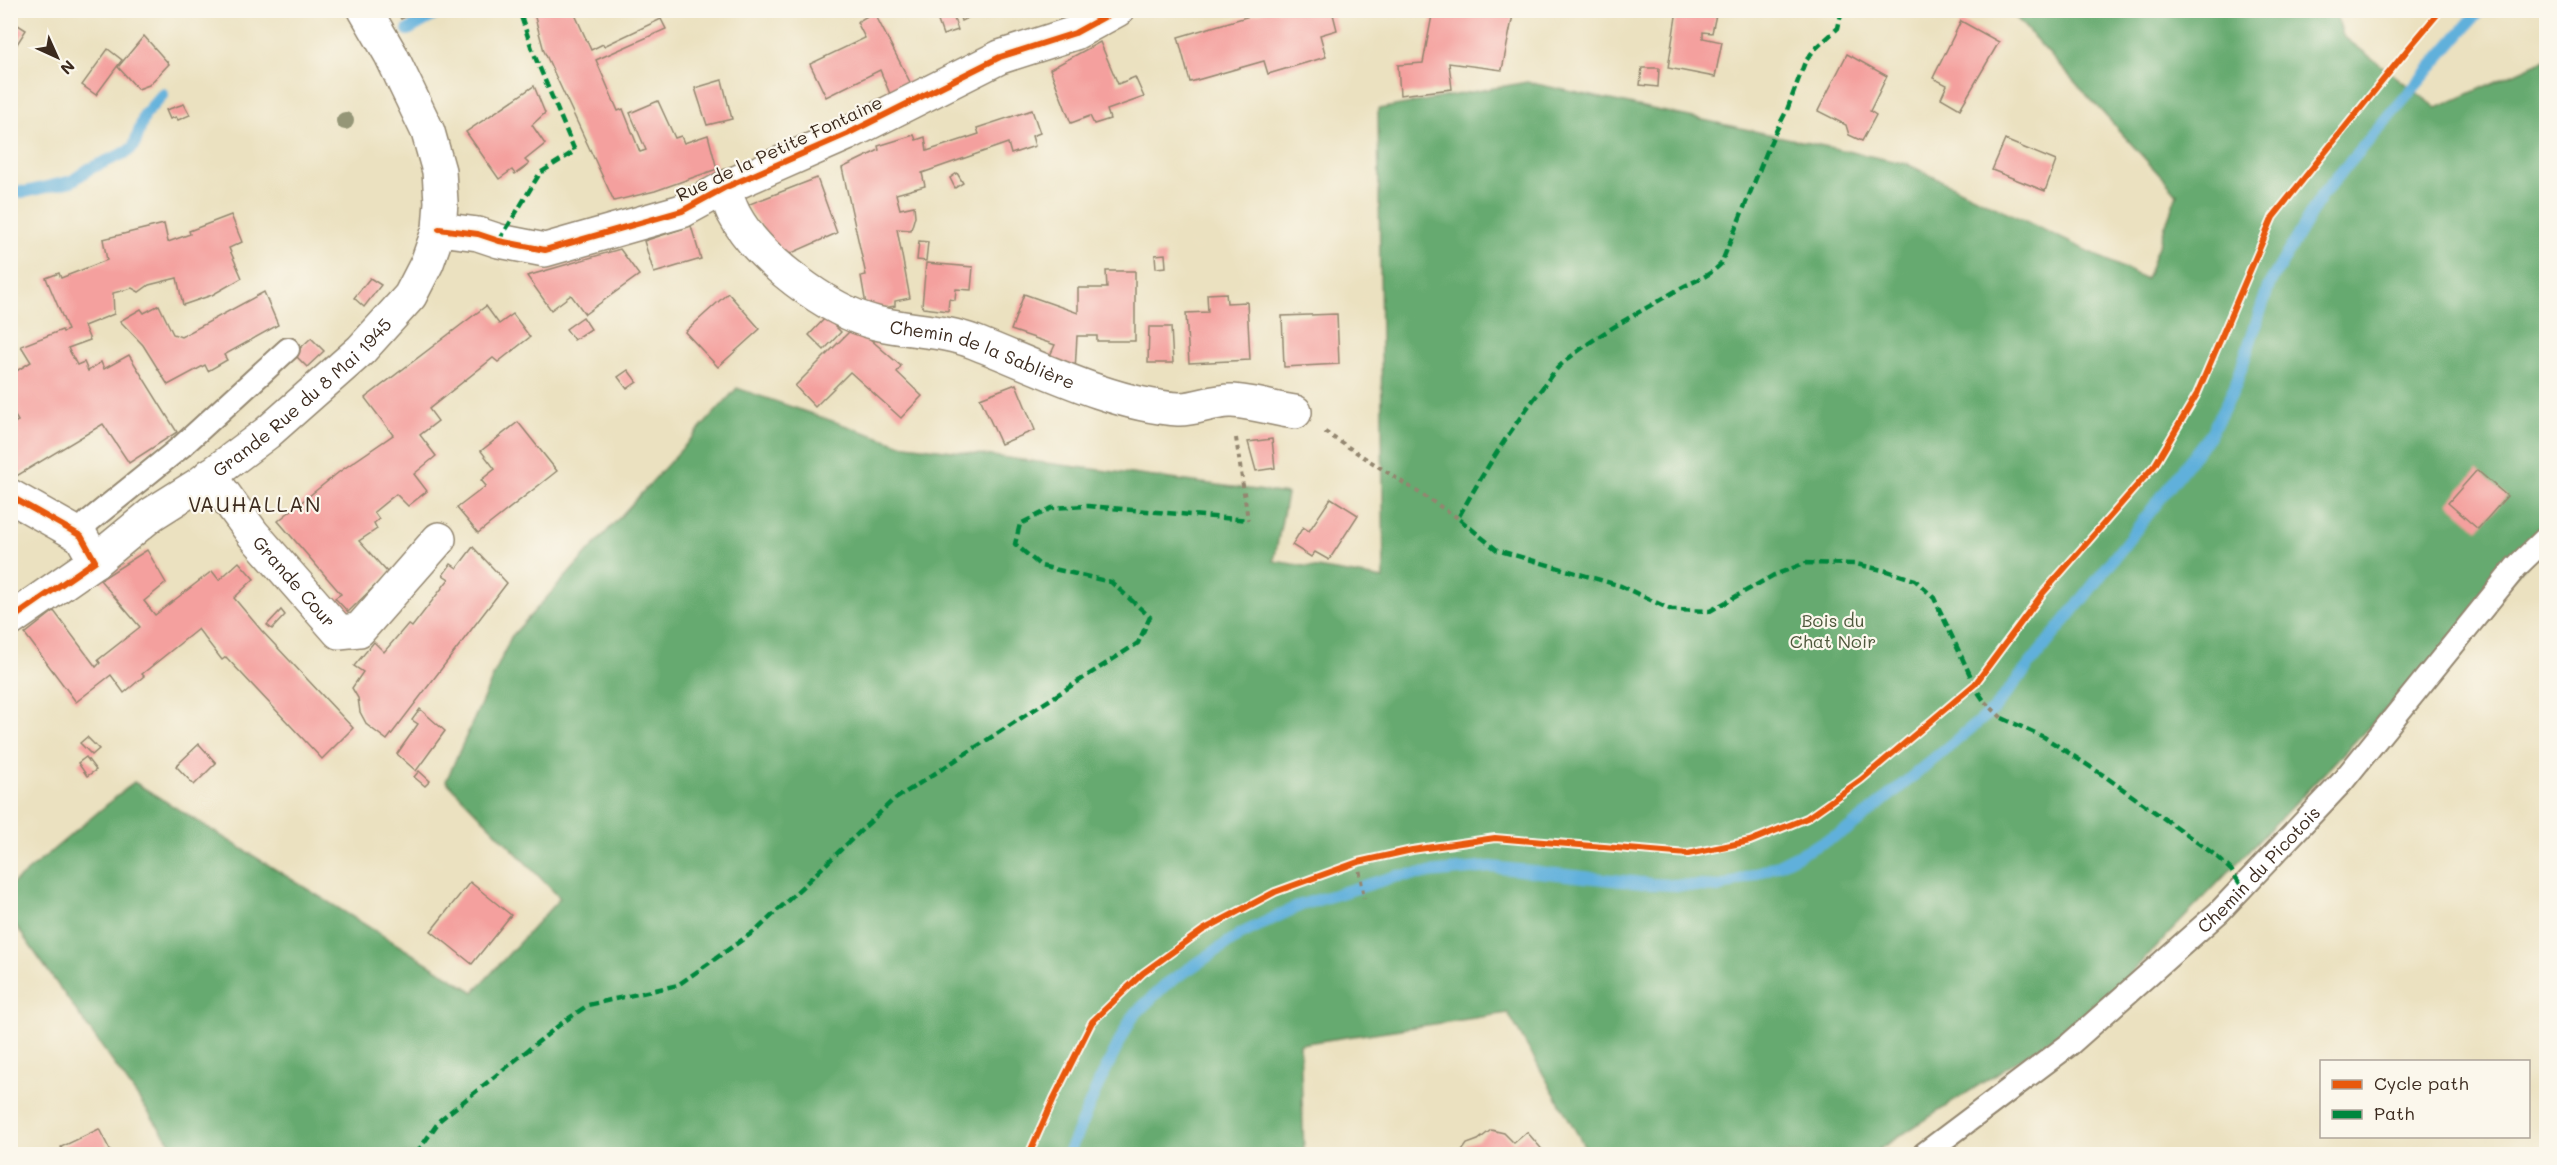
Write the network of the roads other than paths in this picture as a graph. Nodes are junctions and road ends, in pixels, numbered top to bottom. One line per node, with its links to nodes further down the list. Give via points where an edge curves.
1 (365, 10): 4 (street, Grande Rue du 8 Mai 1945, via 428,132 439,171)
2 (1117, 10): 3 (street, Rue de la Petite Fontaine, via 1075,33 1000,57 847,134)
3 (724, 188): 4 (street, Rue de la Petite Fontaine, via 682,211 545,250); 6 (street, Chemin de la Sablière, via 734,215 779,267 851,314 876,323 970,340 1136,402 1179,409 1231,401)
4 (439, 229): 7 (street, Grande Rue du 8 Mai 1945, via 410,296 361,350 267,433)
5 (288, 349): 11 (lane, via 182,446 88,522)
6 (1294, 412)
7 (210, 475): 10 (street, Grande Cour, via 253,534 339,632 359,630); 11 (street, Grande Rue du 8 Mai 1945, via 180,498)
8 (10, 496): 11 (street)
9 (2547, 538): 13 (lane, Chemin du Picotois, via 2516,567 2342,782 2219,912 2070,1044)
10 (439, 539)
11 (88, 548): 12 (street, Grande Rue du 8 Mai 1945)
12 (10, 620)
13 (1924, 1155)

